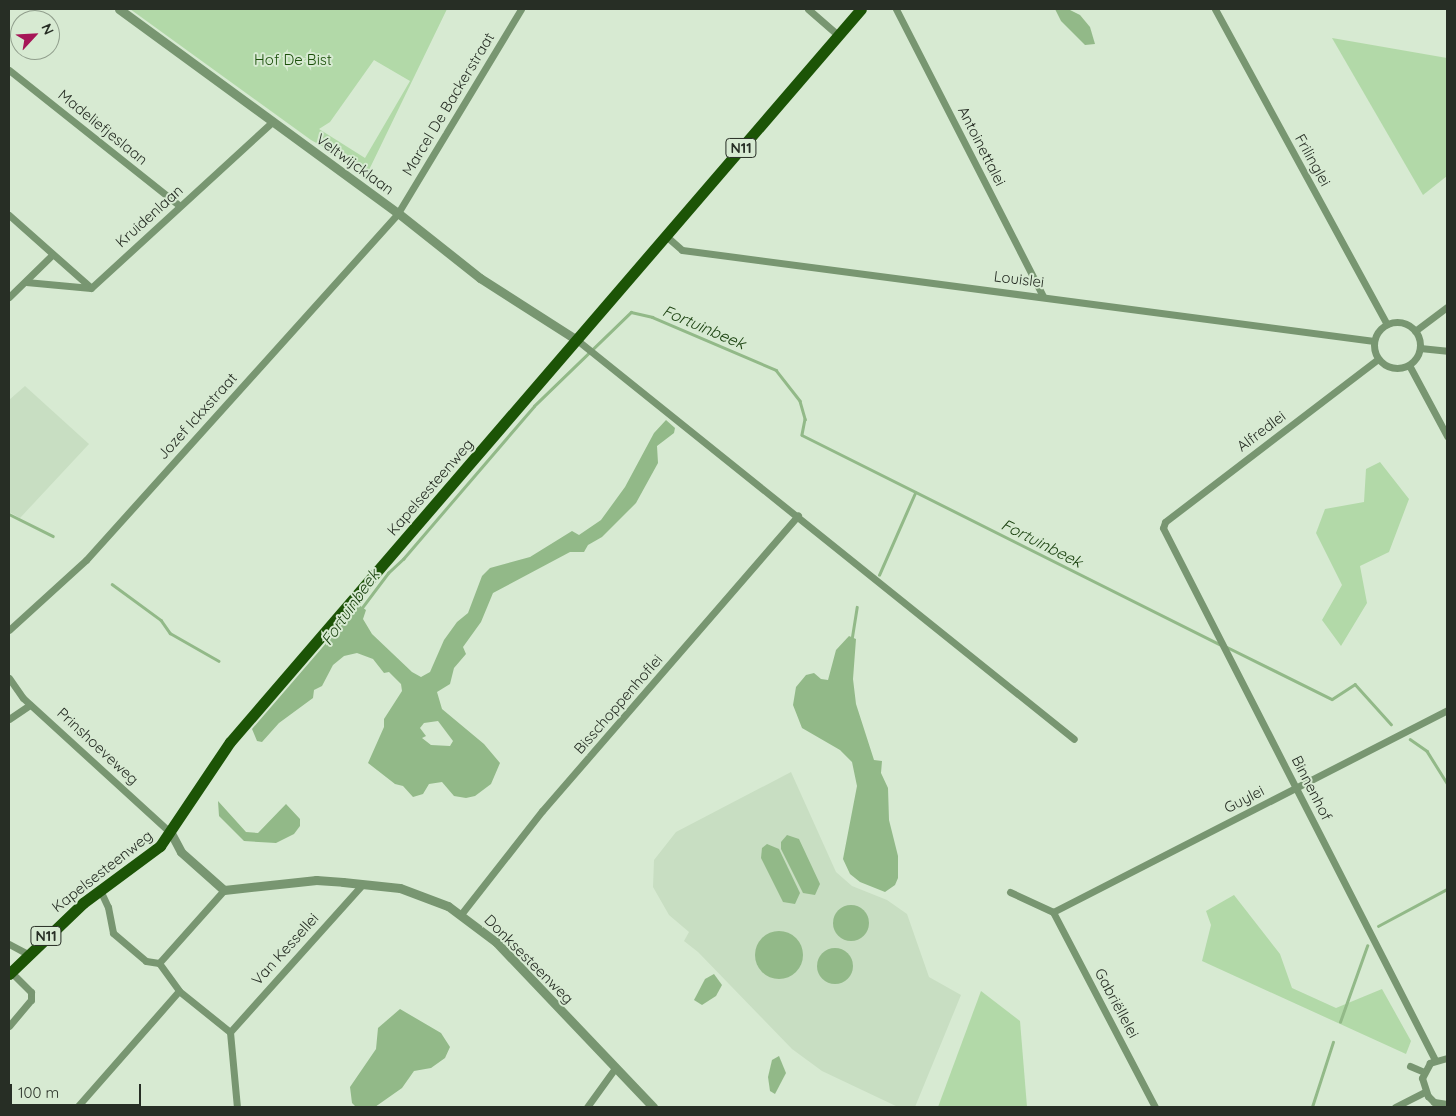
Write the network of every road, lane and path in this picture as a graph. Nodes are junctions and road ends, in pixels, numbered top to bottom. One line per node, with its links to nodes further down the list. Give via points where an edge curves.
1 (119, 9): 9 (street, Veltwijcklaan)
2 (521, 9): 11 (street, Marcel De Backerstraat)
3 (808, 9): 7 (street)
4 (861, 9): 7 (main road, Kapelsesteenweg / N11)
5 (896, 9): 17 (street, Antoinettalei)
6 (1216, 9): 20 (street, Frilinglei)
7 (838, 35): 13 (main road, Kapelsesteenweg / N11)
8 (9, 70): 10 (street, Madeliefjeslaan)
9 (273, 121): 10 (street, Kruidenlaan); 11 (street, Veltwijcklaan)
10 (180, 206): 16 (street, Kruidenlaan)
11 (398, 213): 22 (street, Veltwijcklaan, via 480,278); 31 (street, Jozef Ickxstraat, via 86,560)
12 (9, 216): 14 (street)
13 (666, 236): 17 (street, Louislei, via 682,250); 22 (main road, Kapelsesteenweg / N11)
14 (52, 255): 15 (street); 16 (street)
15 (26, 282): 16 (street); 18 (street)
16 (91, 288)
17 (1043, 296): 23 (street, Louislei)
18 (9, 297)
19 (1447, 307): 21 (street)
20 (1387, 324): 21 (street, via 1402,322); 23 (street)
21 (1415, 331): 24 (street)
22 (577, 340): 29 (street); 38 (main road, Kapelsesteenweg / N11, via 216,758)
23 (1374, 341): 26 (street)
24 (1420, 348): 25 (street); 27 (street)
25 (1447, 351)
26 (1378, 359): 27 (street, via 1392,368); 30 (street, Alfredlei, via 1165,522)
27 (1408, 365): 28 (street)
28 (1447, 436)
29 (798, 515): 36 (street); 44 (street, Bisschoppenhoflei, via 542,811)
30 (1164, 528): 37 (street, Binnenhof)
31 (9, 630)
32 (9, 678): 33 (street, Prinshoeveweg)
33 (30, 705): 35 (street); 38 (street, Prinshoeveweg)
34 (1447, 710): 37 (street, Guylei)
35 (9, 719)
36 (1074, 739)
37 (1296, 787): 43 (street, Guylei); 53 (street, Binnenhof)
38 (171, 833): 40 (main road, Kapelsesteenweg / N11, via 154,851); 41 (street, via 181,852)
39 (362, 884): 41 (street, Donksesteenweg, via 316,880); 44 (street, Donksesteenweg, via 425,895); 51 (street, Van Kessellei)
40 (100, 890): 46 (main road, Kapelsesteenweg / N11); 47 (street, via 108,907 113,933 146,961)
41 (224, 890): 47 (street)
42 (1010, 892): 43 (street)
43 (1053, 912): 63 (street, Gabriëllelei)
44 (462, 913): 55 (street, Donksesteenweg, via 496,942)
45 (9, 944): 46 (street)
46 (28, 954): 48 (main road, Kapelsesteenweg / N11)
47 (159, 963): 49 (street)
48 (10, 973): 50 (street, Kapelsesteenweg, via 31,992 31,1000)
49 (180, 991): 51 (street); 59 (street)
50 (9, 1026)
51 (230, 1032): 60 (street)
52 (1447, 1058): 53 (street)
53 (1436, 1060): 56 (street)
54 (1410, 1066): 56 (street)
55 (616, 1067): 61 (street); 62 (street, Donksesteenweg)
56 (1424, 1072): 57 (street)
57 (1425, 1092): 58 (street, via 1434,1102); 64 (street)
58 (1447, 1104)
59 (77, 1107)
60 (237, 1107)
61 (587, 1107)
62 (653, 1107)
63 (1155, 1107)
64 (1394, 1107)

